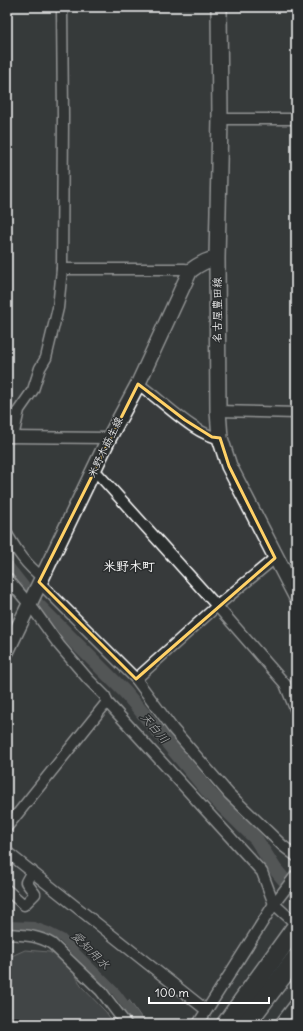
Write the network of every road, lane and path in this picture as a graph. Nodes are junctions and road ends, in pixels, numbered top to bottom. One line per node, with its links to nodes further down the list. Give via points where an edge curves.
1 (62, 7): 6 (street)
2 (219, 7): 3 (main road, 名古屋豊田線)
3 (220, 119): 4 (street); 5 (main road, 名古屋豊田線)
4 (296, 119)
5 (217, 258): 7 (main road, via 207,260); 9 (main road, 名古屋豊田線)
6 (62, 269): 7 (street); 11 (street, via 58,308 46,358 33,390 19,410)
7 (190, 271): 8 (main road, 米野木莇生線)
8 (138, 384): 12 (main road, 米野木莇生線); 13 (street, via 185,420 212,437)
9 (218, 412): 10 (street); 13 (main road, 名古屋豊田線)
10 (296, 412)
11 (10, 438): 12 (street)
12 (109, 438): 14 (main road, 米野木莇生線)
13 (220, 438): 16 (main road, 名古屋豊田線, via 229,466)
14 (94, 471): 18 (main road, 米野木莇生線); 21 (street)
15 (7, 534): 18 (street)
16 (276, 558): 19 (main road, 名古屋豊田線); 21 (street)
17 (7, 578): 20 (street)
18 (40, 581): 20 (main road, 米野木莇生線); 23 (street)
19 (296, 596)
20 (29, 604): 22 (main road, 米野木莇生線); 24 (street, via 63,650 105,696)
21 (217, 606): 23 (street); 25 (street, via 285,684)
22 (7, 651)
23 (136, 679): 28 (street, via 173,729 229,794)
24 (107, 702): 26 (street); 32 (street, via 262,872)
25 (296, 712)
26 (7, 827)
27 (7, 852): 29 (street)
28 (296, 856)
29 (32, 871): 31 (street, via 26,882 36,894 24,905); 38 (street)
30 (296, 875): 32 (street)
31 (7, 890)
32 (277, 901): 33 (street); 38 (street)
33 (296, 924)
34 (296, 927): 41 (highway)
35 (7, 934): 39 (street, via 36,937 52,944 100,991)
36 (296, 958): 42 (highway)
37 (296, 1003): 43 (street)
38 (206, 1010): 40 (street)
39 (126, 1024)
40 (198, 1024)
41 (226, 1024)
42 (246, 1024)
43 (280, 1024)

